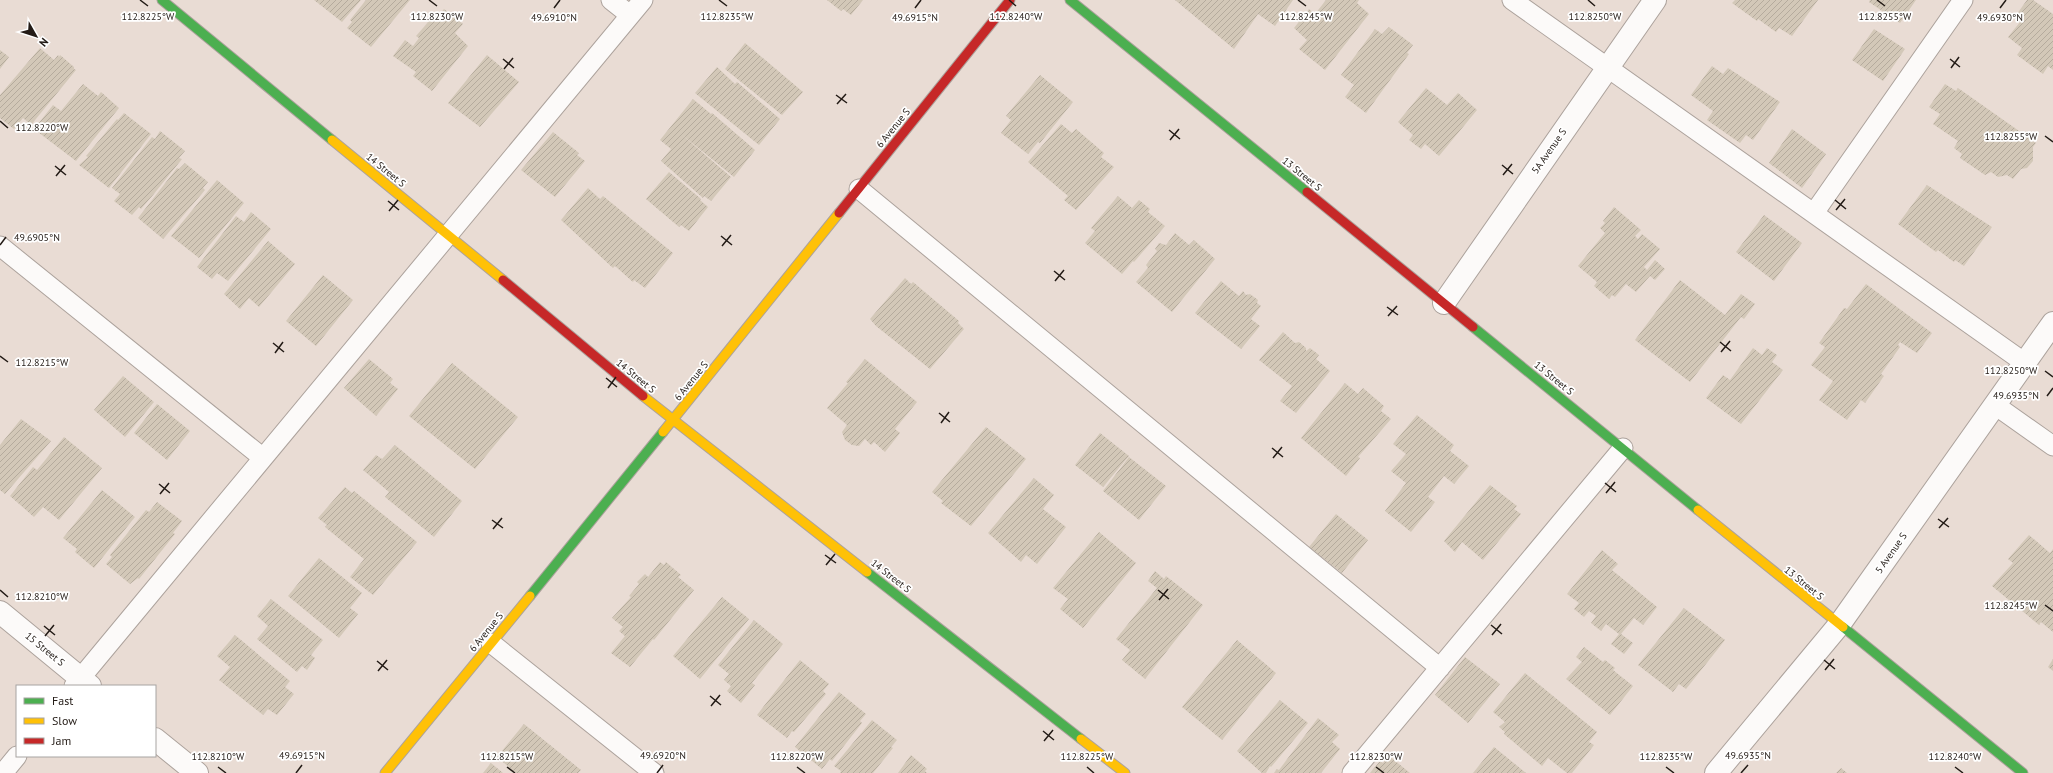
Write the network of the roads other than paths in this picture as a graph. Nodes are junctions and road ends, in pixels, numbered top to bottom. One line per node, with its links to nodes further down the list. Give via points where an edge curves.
1 (162, 0): 13 (street, 14 Street S)
2 (611, 0): 9 (lane)
3 (643, 0): 9 (lane)
4 (1010, 0): 11 (street, 6 Avenue S)
5 (1070, 0): 15 (street, 13 Street S)
6 (1512, 0): 10 (lane)
7 (1655, 0): 10 (street, 5A Avenue S)
8 (1963, 0): 12 (lane)
9 (630, 15): 13 (lane)
10 (1608, 67): 12 (lane); 15 (street, 5A Avenue S)
11 (859, 189): 19 (street, 6 Avenue S); 26 (lane)
12 (1814, 214): 17 (lane)
13 (448, 236): 19 (street, 14 Street S); 22 (lane)
14 (0, 246): 22 (lane)
15 (1444, 303): 21 (street, 13 Street S)
16 (2053, 323): 17 (street, 5 Avenue S)
17 (2025, 363): 18 (street, 5 Avenue S)
18 (1995, 405): 20 (lane); 24 (street, 5 Avenue S)
19 (673, 420): 25 (street, 6 Avenue S); 34 (street, 14 Street S)
20 (2053, 446)
21 (1622, 448): 24 (street, 13 Street S); 26 (lane)
22 (263, 458): 27 (lane)
23 (0, 612): 27 (street, 15 Street S)
24 (1839, 625): 36 (street, 5 Avenue S); 37 (street, 13 Street S)
25 (491, 643): 32 (street, 6 Avenue S); 33 (lane)
26 (1440, 668): 35 (lane)
27 (82, 683)
28 (156, 740): 31 (street)
29 (16, 757): 30 (lane)
30 (3, 773)
31 (197, 773)
32 (385, 773)
33 (654, 773)
34 (1125, 773)
35 (1352, 773)
36 (1716, 773)
37 (2023, 773)

